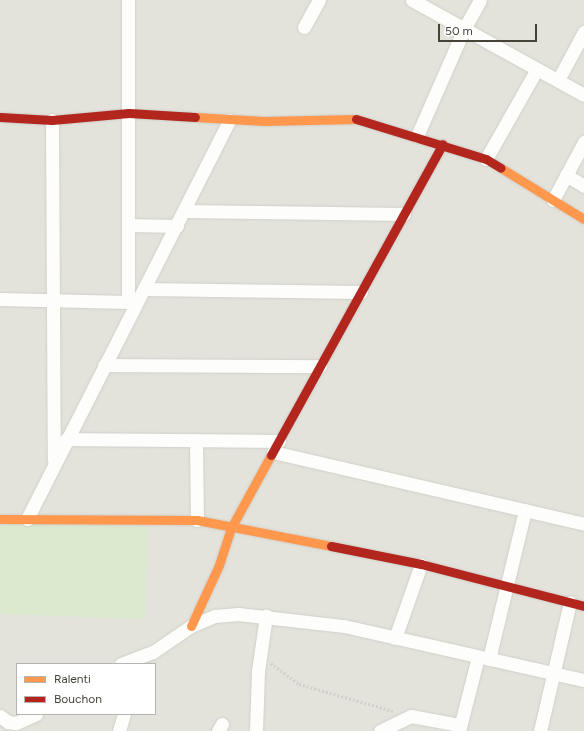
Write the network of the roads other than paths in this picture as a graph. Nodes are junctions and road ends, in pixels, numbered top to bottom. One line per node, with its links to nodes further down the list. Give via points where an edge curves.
1 (128, 0): 11 (street)
2 (319, 0): 5 (street)
3 (412, 0): 6 (street)
4 (480, 0): 6 (street)
5 (304, 27)
6 (464, 29): 8 (street); 15 (street)
7 (584, 32): 9 (street)
8 (536, 69): 9 (street); 18 (street)
9 (558, 80): 10 (street)
10 (584, 95)
11 (129, 113): 13 (street); 14 (street); 25 (street)
12 (0, 118): 13 (street)
13 (52, 120): 30 (street)
14 (229, 120): 15 (street, via 363,119); 22 (street)
15 (417, 136): 17 (street)
16 (584, 142): 19 (street)
17 (443, 144): 18 (street); 23 (street)
18 (486, 159): 21 (street)
19 (566, 175): 20 (street); 21 (street)
20 (584, 186)
21 (553, 200): 24 (street)
22 (185, 211): 23 (street); 26 (street)
23 (404, 214): 28 (street)
24 (584, 219)
25 (128, 225): 26 (street); 31 (street)
26 (177, 226): 27 (street)
27 (144, 289): 28 (street); 31 (street)
28 (361, 292): 33 (street)
29 (0, 299): 30 (street)
30 (54, 300): 31 (street); 37 (street)
31 (132, 304): 32 (street)
32 (104, 365): 33 (street); 34 (street)
33 (320, 366): 36 (street)
34 (66, 439): 35 (street); 37 (street)
35 (196, 440): 36 (street); 41 (street)
36 (276, 446): 38 (street); 43 (street)
37 (54, 462): 40 (street)
38 (525, 510): 42 (street); 45 (street)
39 (0, 519): 40 (street)
40 (27, 519): 41 (street)
41 (197, 520): 43 (street)
42 (584, 524)
43 (231, 528): 44 (street); 49 (street, via 218,565)
44 (421, 564): 45 (street); 50 (street)
45 (506, 588): 46 (street); 52 (street)
46 (570, 602): 47 (street); 54 (street)
47 (584, 606)
48 (266, 616): 49 (street, via 215,616); 50 (street, via 344,626); 62 (street, via 258,671)
49 (190, 626): 51 (street)
50 (395, 638): 52 (street)
51 (151, 658): 53 (street)
52 (483, 658): 54 (street); 60 (street)
53 (126, 663)
54 (553, 673): 55 (street); 64 (street)
55 (584, 680)
56 (35, 715): 59 (street)
57 (124, 715): 61 (street)
58 (0, 716): 59 (street)
59 (20, 727)
60 (460, 728): 63 (street, via 411,716)
61 (119, 731)
62 (256, 731)
63 (380, 731)
64 (540, 731)

